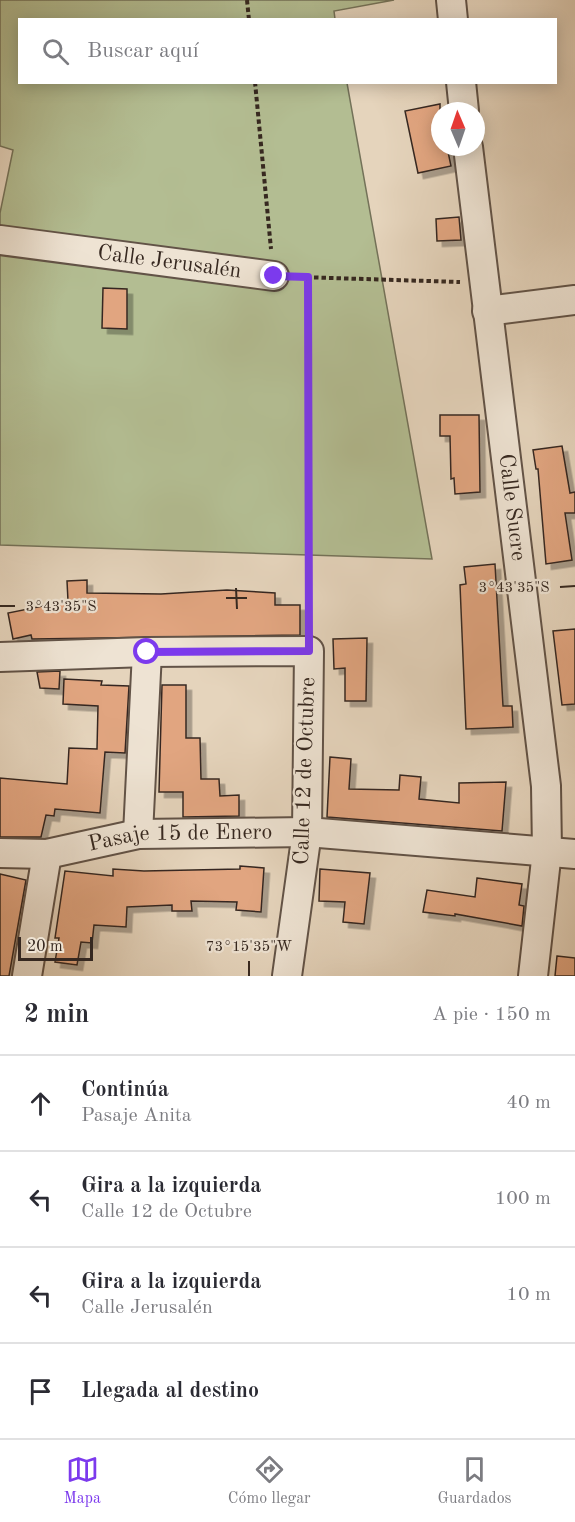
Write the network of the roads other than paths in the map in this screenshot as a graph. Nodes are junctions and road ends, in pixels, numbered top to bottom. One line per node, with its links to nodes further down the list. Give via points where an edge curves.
1 (451, 0): 2 (street)
2 (453, 18)
3 (461, 84): 4 (street)
4 (463, 102)
5 (469, 156): 9 (street, Calle Sucre)
6 (0, 240): 7 (street, Calle Jerusalén)
7 (274, 276)
8 (575, 300): 9 (street)
9 (488, 311): 15 (street, Calle Sucre, via 546,786)
10 (147, 652): 11 (street); 12 (street, Calle 12 de Octubre, via 309,651); 13 (street)
11 (0, 657)
12 (307, 832): 13 (street, Pasaje 15 de Enero); 15 (street, Pasaje 15 de Enero); 18 (street, Calle 12 de Octubre)
13 (138, 834): 16 (street, Pasaje 15 de Enero)
14 (0, 853): 16 (street, Pasaje 15 de Enero)
15 (561, 853): 19 (street, Calle Sucre)
16 (47, 854): 17 (street)
17 (27, 976)
18 (288, 976)
19 (533, 976)

